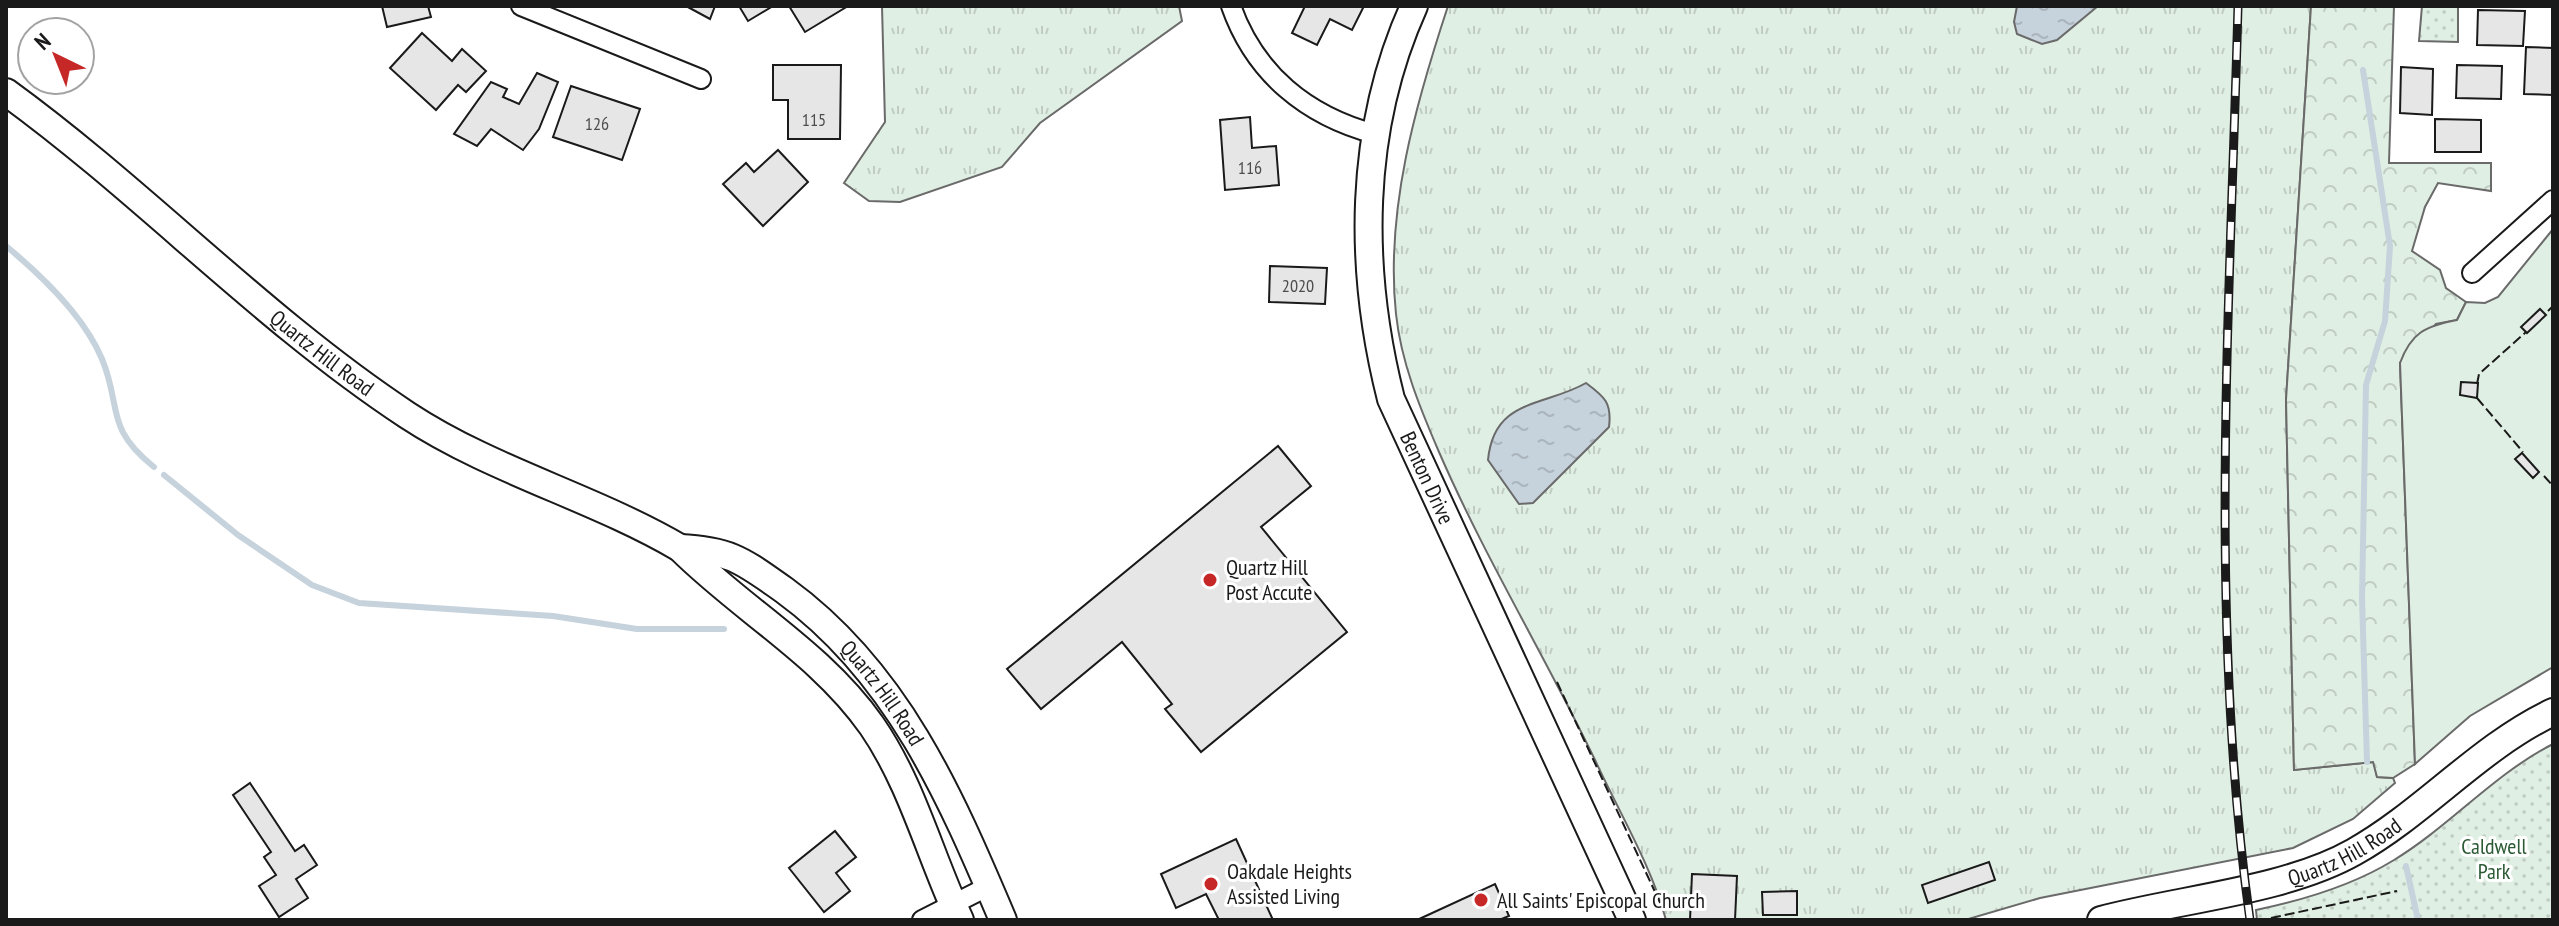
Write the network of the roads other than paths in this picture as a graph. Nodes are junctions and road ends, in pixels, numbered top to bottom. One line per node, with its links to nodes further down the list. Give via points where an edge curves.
1 (521, 6): 4 (street)
2 (1231, 6): 6 (street, via 1254,52 1292,95 1324,116)
3 (1414, 6): 6 (street, Benton Drive)
4 (701, 79)
5 (6, 92): 9 (street, Quartz Hill Road, via 292,332 409,417)
6 (1375, 134): 15 (street, Benton Drive, via 1367,243 1380,356 1391,399)
7 (2553, 200): 8 (street)
8 (2472, 273)
9 (680, 548): 11 (street, Quartz Hill Road, via 714,549 738,558 813,612 867,666 917,736); 12 (street, Quartz Hill Road, via 806,653 872,727 892,760)
10 (2553, 712): 16 (street, Quartz Hill Road, via 2511,733 2378,836 2329,864)
11 (989, 886): 12 (street); 14 (street, Quartz Hill Road)
12 (956, 912): 13 (street)
13 (922, 920)
14 (1003, 920)
15 (1632, 920)
16 (2101, 920)

